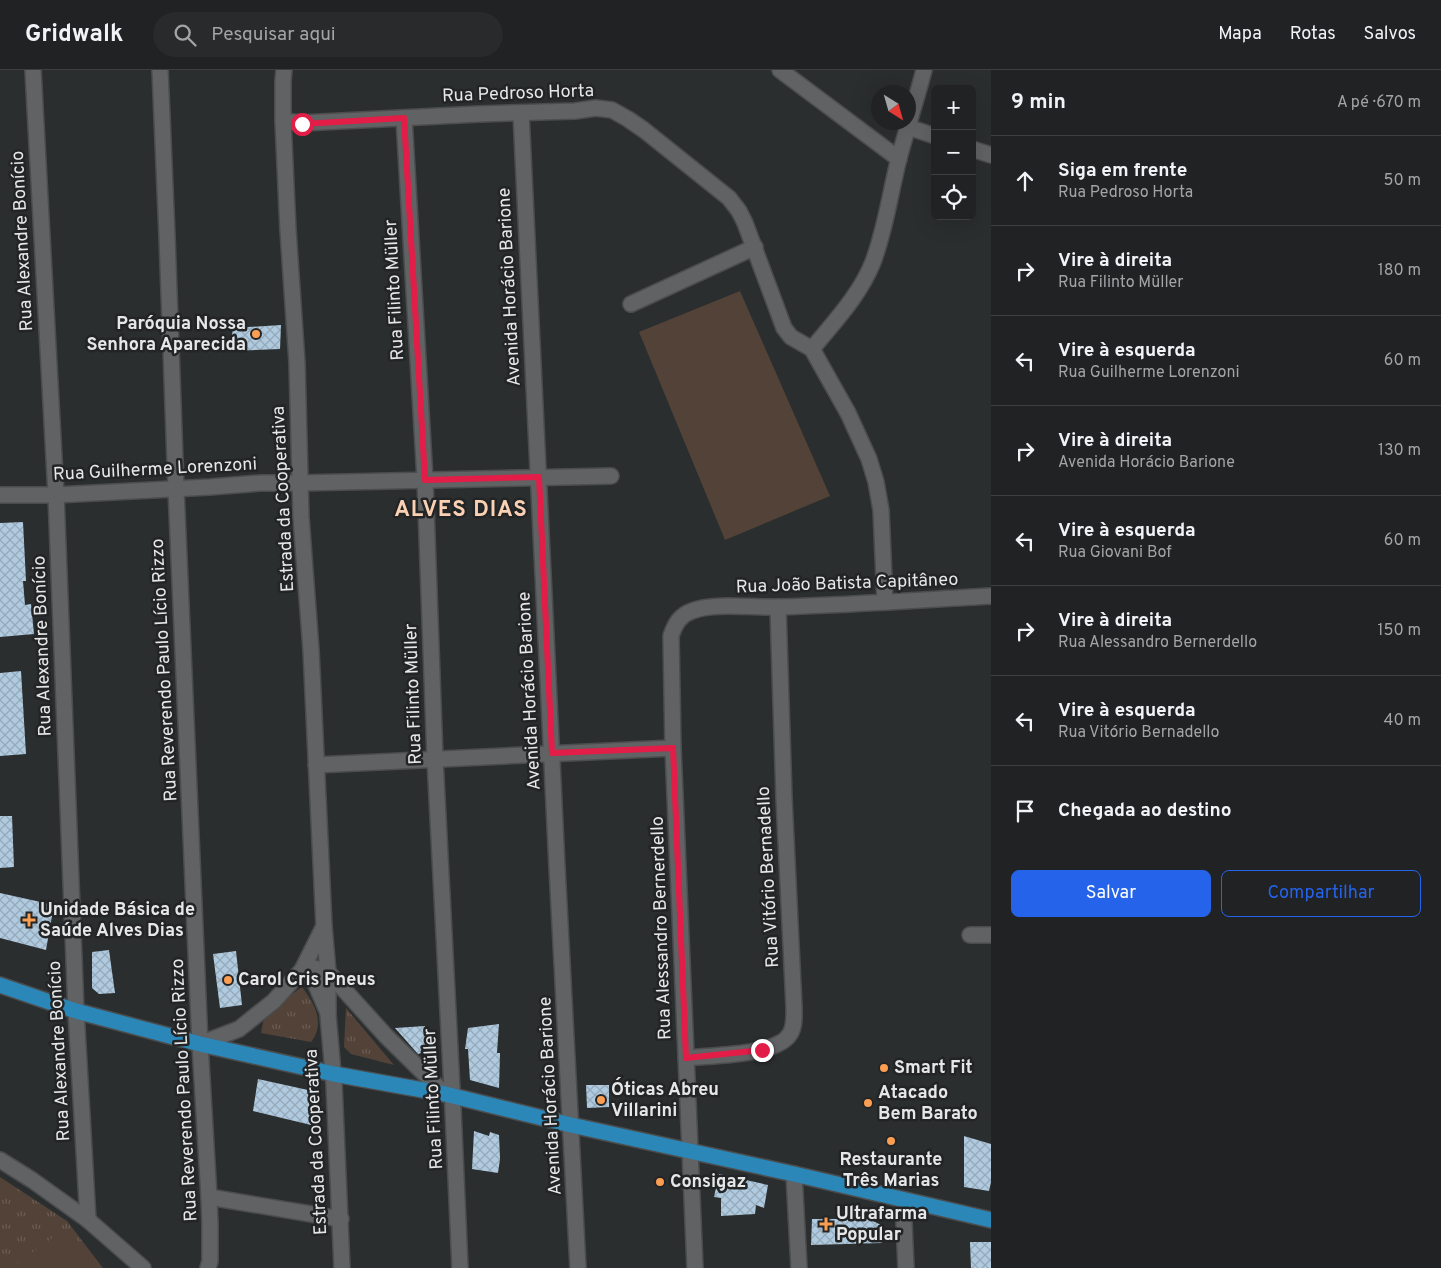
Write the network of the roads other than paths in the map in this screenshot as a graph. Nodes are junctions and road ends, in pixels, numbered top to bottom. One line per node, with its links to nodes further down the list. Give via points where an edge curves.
1 (33, 70): 24 (street, Rua Alexandre Bonício)
2 (160, 70): 23 (street, Rua Reverendo Paulo Lício Rizzo)
3 (284, 70): 9 (street, Estrada da Cooperativa)
4 (780, 70): 15 (street)
5 (924, 70): 6 (street)
6 (916, 98)
7 (521, 112): 8 (street, Rua Pedroso Horta); 16 (street, Rua Pedroso Horta, via 596,108 612,110 628,119 729,198 739,210); 20 (street, Avenida Horácio Barione)
8 (404, 118): 9 (street, Rua Pedroso Horta, via 302,124); 21 (street, Rua Filinto Müller)
9 (283, 121): 22 (street, Estrada da Cooperativa, via 297,363)
10 (907, 130): 15 (street)
11 (916, 130): 12 (street)
12 (931, 135)
13 (976, 149): 14 (street)
14 (991, 155)
15 (899, 159): 18 (street, via 873,262 852,298)
16 (755, 247): 17 (street); 18 (street, Rua Pedroso Horta, via 784,328 791,337)
17 (631, 304)
18 (812, 349): 27 (street, via 859,436 876,482 881,510)
19 (611, 476): 20 (street, Rua Guilherme Lorenzoni)
20 (539, 477): 21 (street, Rua Guilherme Lorenzoni); 31 (street, Avenida Horácio Barione)
21 (425, 480): 22 (street, Rua Guilherme Lorenzoni); 32 (street, Rua Filinto Müller)
22 (300, 484): 23 (street, Rua Guilherme Lorenzoni, via 260,483); 33 (street, Estrada da Cooperativa)
23 (176, 489): 24 (street, Rua Guilherme Lorenzoni); 42 (street, Rua Reverendo Paulo Lício Rizzo)
24 (56, 494): 25 (street, Rua Guilherme Lorenzoni); 40 (street, Rua Alexandre Bonício)
25 (0, 495)
26 (991, 596): 27 (street, Rua João Batista Capitâneo)
27 (885, 602): 29 (street, Rua João Batista Capitâneo)
28 (705, 607): 29 (street, Rua João Batista Capitâneo); 30 (street, Rua Alessandro Bernerdello, via 692,610 678,620 671,636)
29 (778, 607): 43 (street, Rua Vitório Bernadello, via 794,1025 791,1033 777,1046)
30 (673, 748): 31 (street); 43 (street, Rua Alessandro Bernerdello)
31 (552, 753): 32 (street); 46 (street, Avenida Horácio Barione)
32 (435, 759): 33 (street); 45 (street, Rua Filinto Müller)
33 (316, 765): 34 (street, Estrada da Cooperativa)
34 (324, 926): 37 (street, Estrada da Cooperativa); 38 (street, Estrada da Cooperativa)
35 (970, 935): 36 (street)
36 (991, 935)
37 (304, 970): 38 (street, via 314,968); 41 (street, Estrada da Cooperativa, via 316,986); 42 (street, via 254,1018)
38 (328, 972): 41 (street, Estrada da Cooperativa); 45 (street, via 386,1036)
39 (0, 985): 40 (main road)
40 (76, 1011): 42 (main road); 53 (street, Rua Alexandre Bonício)
41 (328, 1015): 44 (street, Estrada da Cooperativa)
42 (200, 1044): 44 (main road); 50 (street, Rua Reverendo Paulo Lício Rizzo)
43 (686, 1058): 47 (street, Rua Alessandro Bernerdello)
44 (334, 1074): 45 (main road); 52 (street, Estrada da Cooperativa)
45 (449, 1095): 46 (main road); 58 (street, Rua Filinto Müller)
46 (572, 1125): 47 (main road); 59 (street, Avenida Horácio Barione)
47 (690, 1152): 49 (main road); 60 (street, Rua Alessandro Bernerdello)
48 (0, 1160): 53 (street)
49 (794, 1174): 51 (main road); 61 (street)
50 (209, 1197): 52 (street); 56 (street, Rua Reverendo Paulo Lício Rizzo)
51 (903, 1200): 54 (main road); 62 (street)
52 (341, 1219): 57 (street, Estrada da Cooperativa)
53 (88, 1220): 55 (street)
54 (991, 1220)
55 (144, 1268)
56 (208, 1268)
57 (342, 1268)
58 (460, 1268)
59 (578, 1268)
60 (695, 1268)
61 (800, 1268)
62 (906, 1268)

